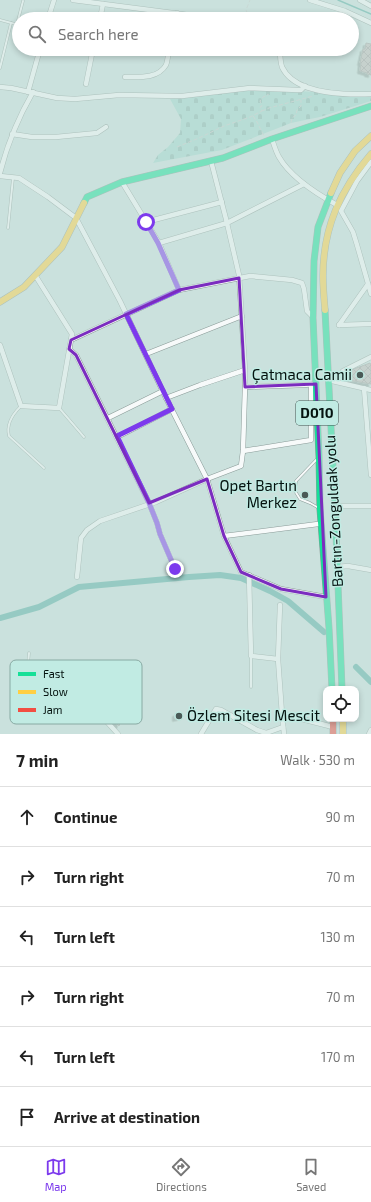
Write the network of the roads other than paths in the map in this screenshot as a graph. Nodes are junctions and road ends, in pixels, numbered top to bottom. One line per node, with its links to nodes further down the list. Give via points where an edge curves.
1 (54, 0): 9 (street)
2 (73, 0): 6 (street)
3 (310, 0): 12 (street)
4 (360, 0): 7 (street)
5 (23, 1): 8 (lane)
6 (103, 4): 10 (street); 11 (street)
7 (371, 6)
8 (21, 12)
9 (50, 12)
10 (101, 12)
11 (169, 12)
12 (348, 12)
13 (359, 17): 16 (street)
14 (0, 20): 15 (lane)
15 (11, 23): 21 (lane)
16 (371, 23)
17 (38, 56): 26 (street)
18 (92, 56): 23 (street)
19 (168, 56): 22 (street, via 166,63 157,73 146,77)
20 (280, 56): 24 (street, via 285,72 291,79)
21 (0, 68)
22 (125, 77)
23 (86, 84)
24 (305, 86): 26 (street, via 298,90 250,88 178,96 119,95 75,99); 27 (street, via 330,93)
25 (0, 87): 26 (street)
26 (30, 92): 30 (street)
27 (371, 94)
28 (371, 106): 32 (main road)
29 (106, 127): 30 (street, via 97,133 56,137)
30 (12, 134): 36 (street)
31 (371, 136): 40 (main road, Bartın-Zonguldak yolu / D010, via 355,151 340,173)
32 (269, 141): 34 (main road); 39 (street, via 289,170)
33 (371, 154): 42 (main road, Bartın-Zonguldak yolu / D010, via 359,168)
34 (211, 161): 38 (main road); 41 (street)
35 (371, 162): 50 (street, via 357,181 341,211 358,245)
36 (0, 174): 37 (street)
37 (13, 177): 43 (street, via 48,196); 46 (lane)
38 (122, 182): 43 (main road, via 87,197); 44 (street)
39 (304, 184): 40 (street); 45 (street)
40 (327, 200): 42 (street); 56 (main road, Bartın-Zonguldak yolu / D010, via 318,227 314,261)
41 (222, 202): 44 (street); 45 (street)
42 (337, 205): 65 (main road, Bartın-Zonguldak yolu / D010, via 325,246 323,275)
43 (76, 218): 48 (main road, via 62,247); 54 (street)
44 (146, 222): 47 (street)
45 (227, 223): 47 (street); 49 (street)
46 (8, 228)
47 (158, 243): 51 (street)
48 (35, 275): 53 (main road, via 24,287); 58 (street, via 72,334)
49 (239, 278): 51 (street); 55 (street); 56 (street, via 250,276 302,283 307,311)
50 (368, 284): 52 (street); 57 (street, via 339,325)
51 (179, 290): 54 (street)
52 (371, 294)
53 (0, 302)
54 (126, 314): 58 (street); 61 (street)
55 (242, 316): 61 (street); 63 (street)
56 (313, 318): 66 (main road, Bartın-Zonguldak yolu / D010)
57 (371, 324)
58 (71, 340): 60 (street)
59 (0, 344): 72 (street)
60 (69, 349): 73 (street); 75 (street, via 76,355)
61 (146, 354): 70 (street)
62 (371, 357): 64 (street)
63 (245, 370): 67 (street); 71 (street)
64 (343, 371)
65 (328, 380): 68 (street); 84 (main road, Bartın-Zonguldak yolu / D010)
66 (313, 384): 67 (street); 78 (street, via 311,440); 79 (main road, Bartın-Zonguldak yolu / D010)
67 (245, 387): 78 (street)
68 (364, 388): 69 (street); 81 (street)
69 (371, 390)
70 (163, 391): 71 (street); 75 (street)
71 (166, 398): 74 (street)
72 (21, 406): 73 (street); 80 (lane, via 12,415 9,436)
73 (59, 408): 77 (lane)
74 (172, 409): 76 (street); 82 (street)
75 (108, 418): 76 (street)
76 (117, 436): 83 (street)
77 (84, 437)
78 (243, 451): 82 (street, via 241,466)
79 (319, 456): 86 (main road, Bartın-Zonguldak yolu / D010); 86 (lane, via 296,481 295,491 300,499)
80 (44, 468)
81 (371, 475)
82 (207, 479): 83 (street); 88 (street)
83 (149, 503): 90 (street); 93 (street, via 100,521 87,530 82,538)
84 (335, 506): 85 (street); 89 (main road, Bartın-Zonguldak yolu / D010)
85 (371, 506)
86 (320, 509): 94 (main road, Bartın-Zonguldak yolu / D010)
87 (318, 524): 88 (street)
88 (224, 536): 92 (street, via 241,572)
89 (337, 567): 91 (street); 101 (main road, Bartın-Zonguldak yolu / D010)
90 (175, 569)
91 (371, 570)
92 (249, 575): 94 (street, via 281,589); 97 (street)
93 (77, 577)
94 (326, 597): 100 (main road, Bartın-Zonguldak yolu / D010)
95 (280, 606): 98 (street)
96 (30, 652): 99 (lane)
97 (251, 656): 98 (street); 102 (lane)
98 (278, 659): 103 (street)
99 (29, 660)
100 (332, 686)
101 (342, 686)
102 (251, 688)
103 (282, 714): 107 (street); 108 (street)
104 (333, 722): 108 (main road)
105 (343, 722): 114 (main road)
106 (109, 724): 110 (street)
107 (283, 727): 111 (street, via 266,733 216,709); 112 (street)
108 (334, 727): 113 (main road)
109 (371, 730): 115 (street)
110 (118, 734)
111 (201, 734)
112 (284, 734)
113 (333, 734)
114 (343, 734)
115 (369, 734)

